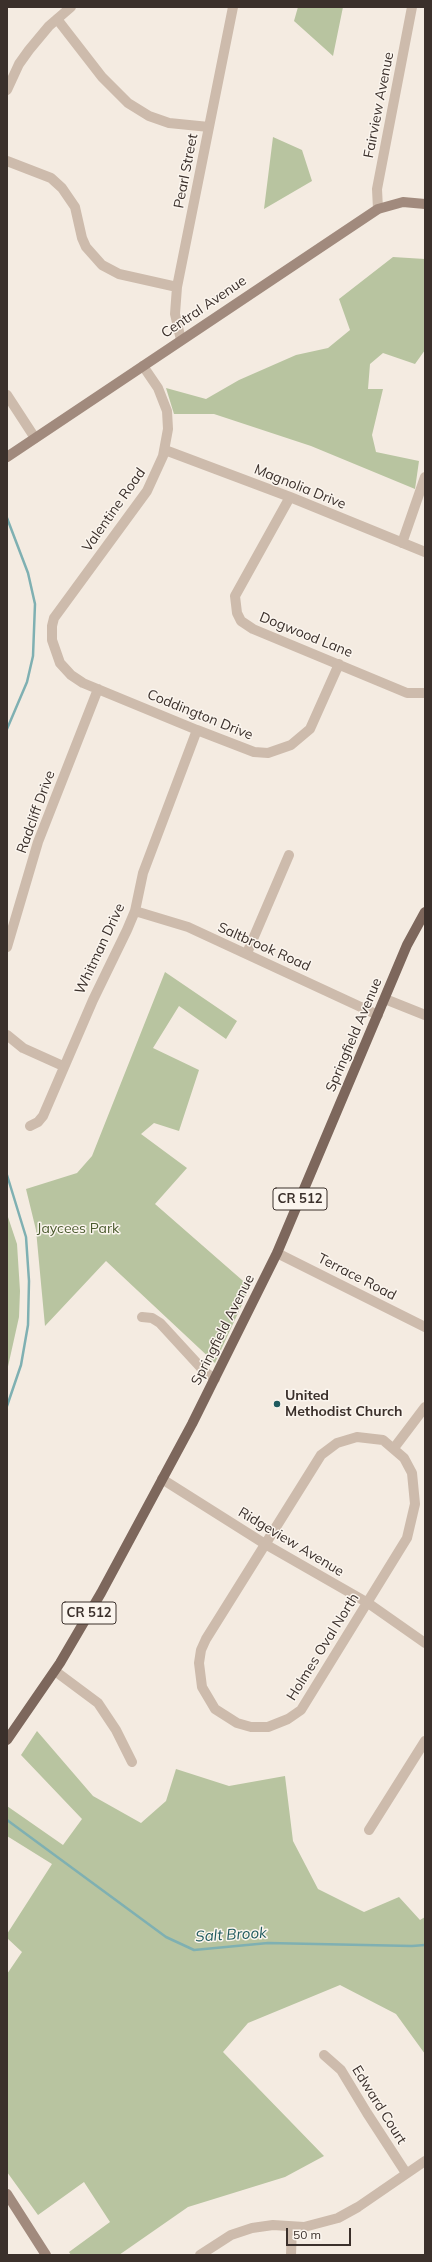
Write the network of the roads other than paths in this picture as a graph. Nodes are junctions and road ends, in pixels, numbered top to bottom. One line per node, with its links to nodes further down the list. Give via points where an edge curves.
1 (71, 7): 4 (street)
2 (233, 7): 6 (street, Pearl Street)
3 (412, 7): 9 (street, Fairview Avenue, via 377,189)
4 (57, 19): 5 (street, via 29,50); 6 (street, via 111,87 134,107 169,123)
5 (7, 90)
6 (209, 127): 10 (street, Pearl Street)
7 (7, 161): 10 (street, via 51,178 62,188 75,207 79,230 86,247 102,265 119,274)
8 (425, 204): 9 (street, Central Avenue, via 403,202)
9 (378, 209): 11 (street, Central Avenue)
10 (177, 287): 11 (street, Pearl Street, via 175,314)
11 (181, 340): 12 (street, Central Avenue)
12 (143, 366): 14 (street, Central Avenue); 15 (street, Valentine Road, via 158,388 167,411)
13 (7, 395): 14 (street)
14 (35, 438): 16 (street, Central Avenue)
15 (165, 450): 18 (street, Magnolia Drive); 21 (street, Valentine Road, via 160,467 148,490)
16 (7, 457)
17 (425, 477): 19 (street)
18 (290, 497): 19 (street, Magnolia Drive); 22 (street, Dogwood Lane, via 235,596 236,613 241,621 253,629)
19 (402, 543): 20 (street, Magnolia Drive)
20 (425, 552)
21 (54, 618): 23 (street, Coddington Drive, via 52,640 60,663 77,680)
22 (339, 664): 24 (street, Dogwood Lane, via 407,693); 25 (street, Coddington Drive, via 310,729 298,741 284,749 268,753 254,752)
23 (98, 689): 25 (street, Coddington Drive); 29 (street, Radcliff Drive, via 38,842)
24 (425, 693)
25 (197, 730): 27 (street, Whitman Drive, via 143,873)
26 (289, 855): 30 (street)
27 (135, 911): 30 (street, Saltbrook Road, via 188,927); 35 (street, Whitman Drive)
28 (425, 912): 31 (main road, Springfield Avenue / CR 512, via 407,945)
29 (7, 947)
30 (247, 953): 32 (street, Saltbrook Road)
31 (384, 999): 32 (main road, Springfield Avenue / CR 512); 33 (street)
32 (378, 1015): 37 (main road, Springfield Avenue / CR 512)
33 (425, 1015)
34 (7, 1035): 35 (street, via 23,1048)
35 (63, 1066): 36 (street, Whitman Drive, via 43,1116)
36 (30, 1126)
37 (277, 1253): 39 (street, Terrace Road); 40 (main road, Springfield Avenue / CR 512)
38 (142, 1317): 40 (street, via 152,1318 160,1323)
39 (425, 1327)
40 (214, 1379): 43 (main road, Springfield Avenue / CR 512)
41 (425, 1407): 42 (street)
42 (394, 1448): 44 (street, Holmes Oval North, via 383,1440 366,1436 343,1441 329,1448 314,1466); 45 (street, Holmes Oval North, via 404,1458 412,1473 415,1496 413,1520 407,1538)
43 (162, 1479): 44 (street, Ridgeview Avenue); 47 (main road, Springfield Avenue / CR 512, via 101,1593)
44 (265, 1544): 45 (street, Ridgeview Avenue); 45 (street, Holmes Oval North, via 201,1650 202,1687 215,1709 237,1723 251,1727 268,1727 288,1720 301,1710)
45 (368, 1603): 46 (street, Ridgeview Avenue)
46 (425, 1643)
47 (55, 1671): 48 (main road, Springfield Avenue / CR 512); 50 (street, via 98,1703 116,1730)
48 (7, 1740)
49 (425, 1741): 51 (street)
50 (132, 1762)
51 (369, 1830)
52 (324, 2055): 54 (street, Edward Court, via 341,2070)
53 (425, 2161): 54 (street)
54 (406, 2174): 56 (street, via 338,2218 315,2225)
55 (7, 2194): 57 (street)
56 (292, 2227): 58 (street, via 262,2226 241,2231); 59 (street)
57 (46, 2255)
58 (200, 2255)
59 (291, 2255)

